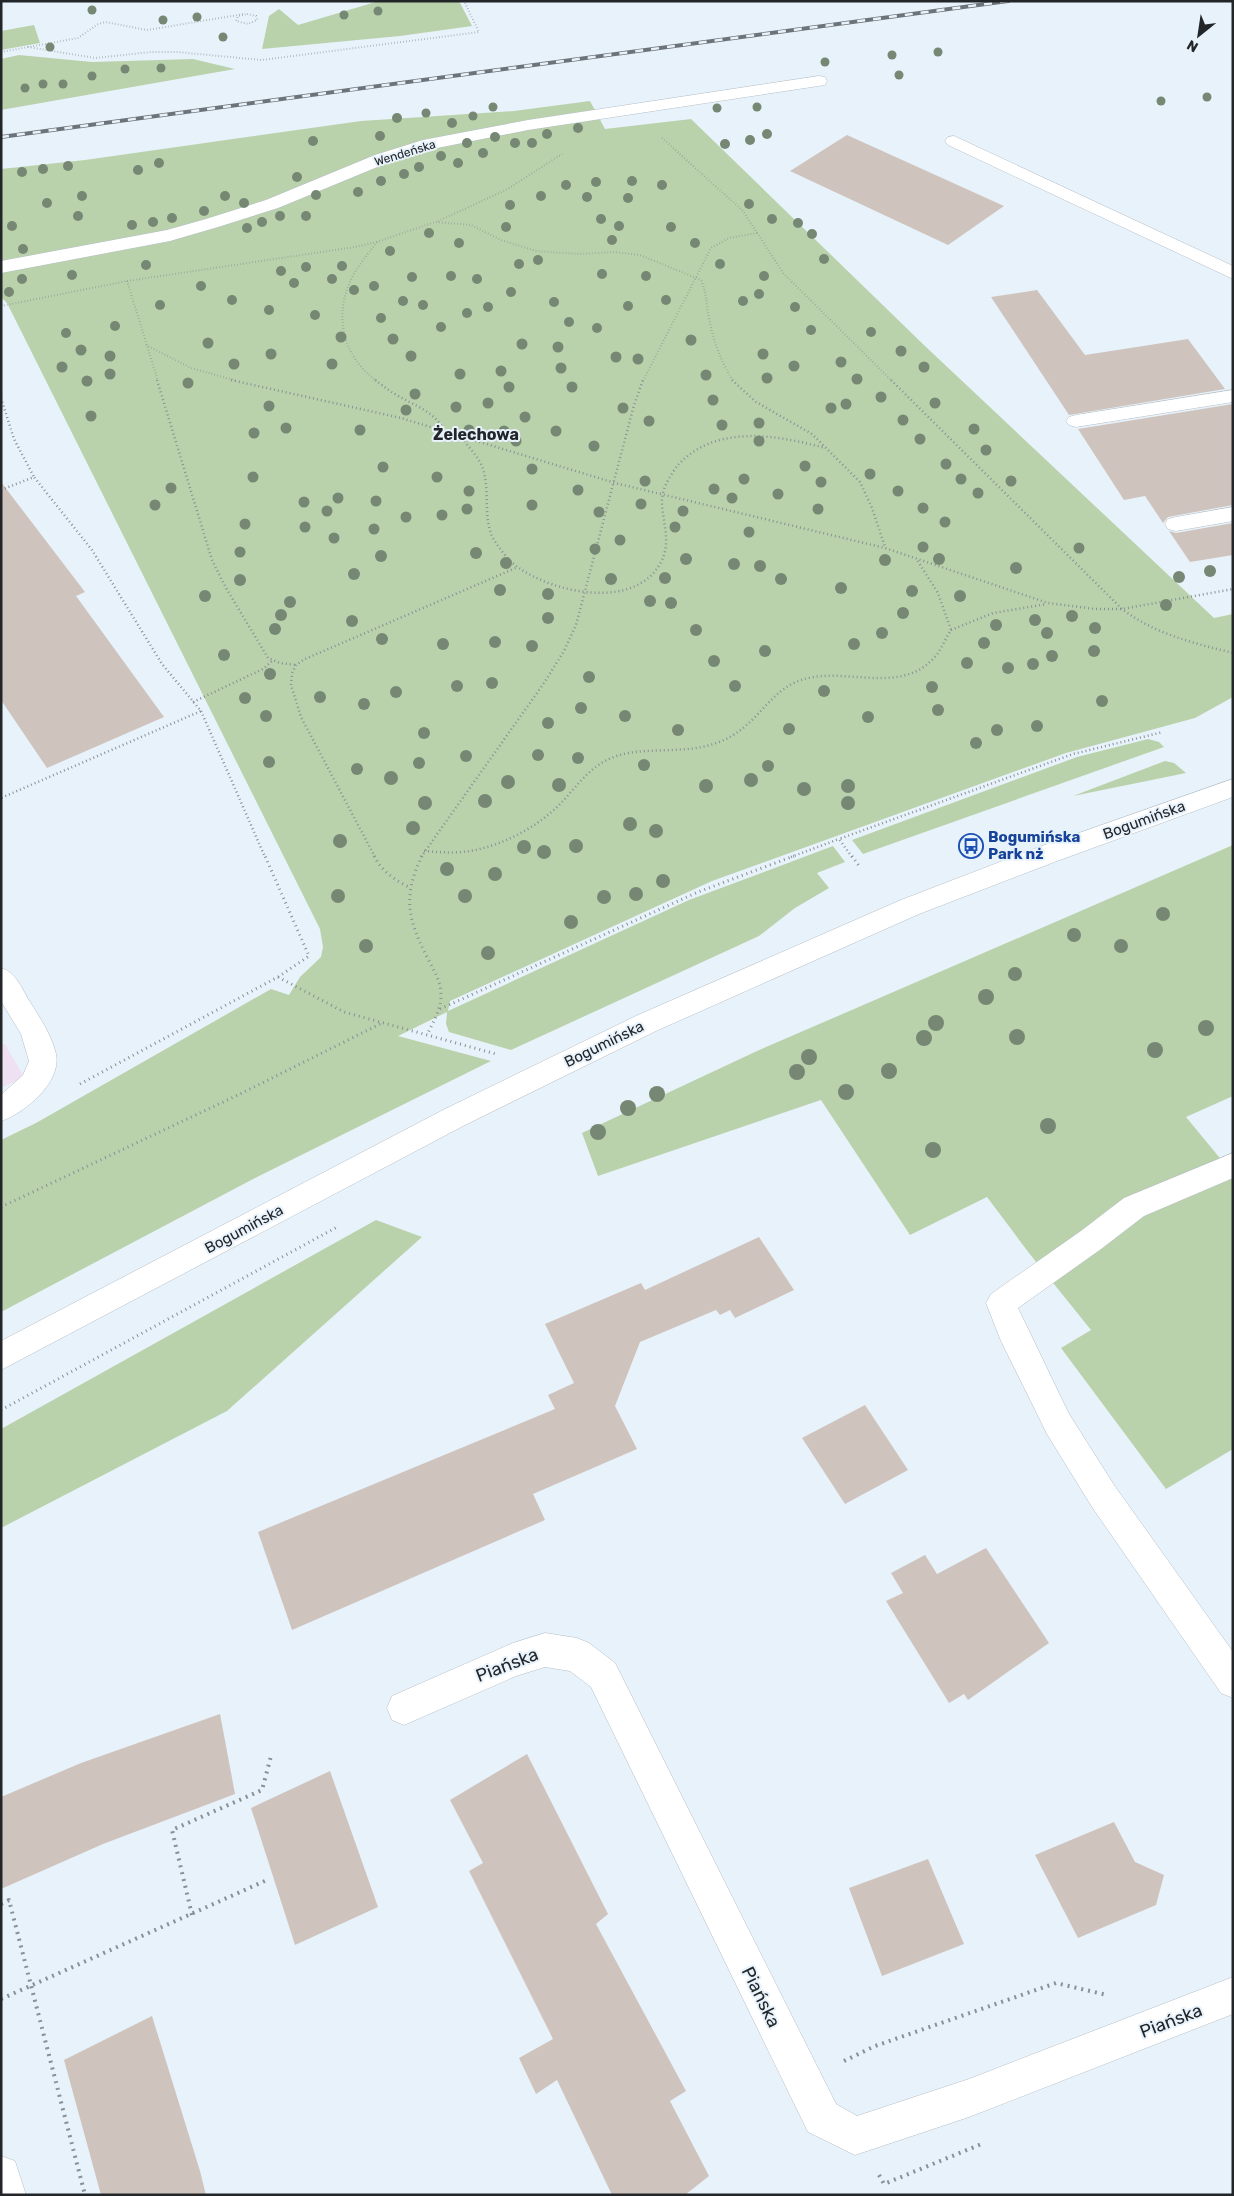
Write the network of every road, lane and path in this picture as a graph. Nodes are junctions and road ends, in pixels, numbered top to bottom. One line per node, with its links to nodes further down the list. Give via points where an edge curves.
1 (464, 1): 3 (path, via 479,32 262,60 177,52 95,58)
2 (244, 14): 2 (path, via 254,14 258,18 248,24 236,21); 3 (path, via 147,30 105,22 78,38)
3 (28, 47): 4 (path)
4 (1, 52)
5 (819, 81): 6 (street, Wendeńska)
6 (634, 109): 7 (street, Wendeńska); 10 (path, via 743,211)
7 (601, 114): 9 (path, via 604,120 600,126 550,163 506,190); 12 (street, Wendeńska, via 423,145 255,209 170,235)
8 (954, 141): 14 (street)
9 (435, 222): 11 (path); 15 (path, via 471,225 500,240 536,251 640,254)
10 (757, 233): 15 (path, via 729,236 718,241 710,248); 37 (path, via 783,273)
11 (377, 242): 16 (path, via 304,256); 22 (path, via 361,260 344,292 341,315 344,338 351,354 370,377 436,417)
12 (115, 246): 13 (street, Wendeńska); 16 (path)
13 (1, 266)
14 (1233, 273)
15 (694, 277): 24 (path, via 705,286 712,335 722,364 733,382 756,402 812,434); 26 (path, via 644,377 634,404)
16 (127, 281): 17 (path); 18 (path)
17 (1, 306)
18 (146, 346): 22 (path, via 191,368 227,379 344,404); 40 (path, via 212,560)
19 (1233, 396): 21 (street)
20 (1, 398): 25 (path, via 14,443)
21 (1076, 421)
22 (445, 432): 23 (path)
23 (462, 438): 26 (path, via 482,441); 33 (path, via 485,474 490,530 495,541)
24 (826, 448): 28 (path, via 778,436 723,438 692,452 681,462); 31 (path, via 860,482)
25 (34, 477): 27 (path); 42 (path, via 92,550 162,664)
26 (616, 482): 28 (path); 35 (path)
27 (1, 490)
28 (662, 495): 31 (path); 35 (path, via 667,535 665,549 652,575 638,586 619,592)
29 (1233, 514): 30 (street)
30 (1176, 524)
31 (885, 548): 32 (path)
32 (916, 560): 36 (path); 38 (path, via 933,584)
33 (518, 567): 35 (path, via 546,583); 41 (path)
34 (1233, 589): 37 (path)
35 (585, 591): 48 (path, via 576,625 564,651)
36 (1048, 603): 37 (path); 38 (path, via 993,613)
37 (1122, 609): 39 (path, via 1134,619 1166,634)
38 (951, 630): 48 (path, via 933,660 907,675 885,678 814,676 797,681 784,689 749,727 729,739 704,748 677,752 628,752 607,759 591,769 556,808 529,827 472,850)
39 (1233, 653)
40 (272, 661): 41 (path); 42 (path, via 263,669)
41 (296, 665): 50 (path, via 291,684 301,716 379,865 396,881)
42 (193, 702): 43 (path)
43 (200, 711): 46 (path); 51 (path, via 309,956)
44 (1163, 732): 47 (path, via 1073,754)
45 (1233, 788): 56 (street, Bogumińska, via 1048,854 910,908 656,1019)
46 (1, 798)
47 (839, 839): 49 (path); 53 (path, via 698,892)
48 (424, 852): 50 (path)
49 (859, 866)
50 (409, 887): 53 (path, via 408,910 439,980)
51 (278, 977): 54 (path, via 344,1012); 57 (path, via 73,1088)
52 (1, 978): 57 (street, via 34,1034 43,1060)
53 (440, 1009): 55 (path)
54 (382, 1023): 55 (path); 60 (path, via 216,1107)
55 (427, 1035): 56 (path)
56 (554, 1069): 62 (street, Bogumińska)
57 (36, 1078): 58 (street, via 22,1096)
58 (1, 1110)
59 (1233, 1165): 64 (street, via 1134,1207 1001,1303 1058,1424 1103,1496)
60 (1, 1207)
61 (342, 1224): 63 (path)
62 (1, 1356)
63 (1, 1410)
64 (1233, 1681)
65 (404, 1708): 74 (street, Piańska, via 513,1660 545,1650 577,1655 603,1676)
66 (271, 1756): 69 (path, via 262,1790 172,1830)
67 (267, 1880): 69 (path)
68 (1, 1904): 70 (path, via 9,1900)
69 (192, 1915): 70 (path)
70 (31, 1986): 73 (path); 77 (path)
71 (1233, 1995): 74 (street, Piańska, via 969,2098 855,2136 822,2118)
72 (1114, 1997): 74 (path, via 1056,1983 875,2046)
73 (1, 1999)
74 (802, 2080)
75 (1, 2175): 76 (street)
76 (7, 2195)
77 (85, 2195)

